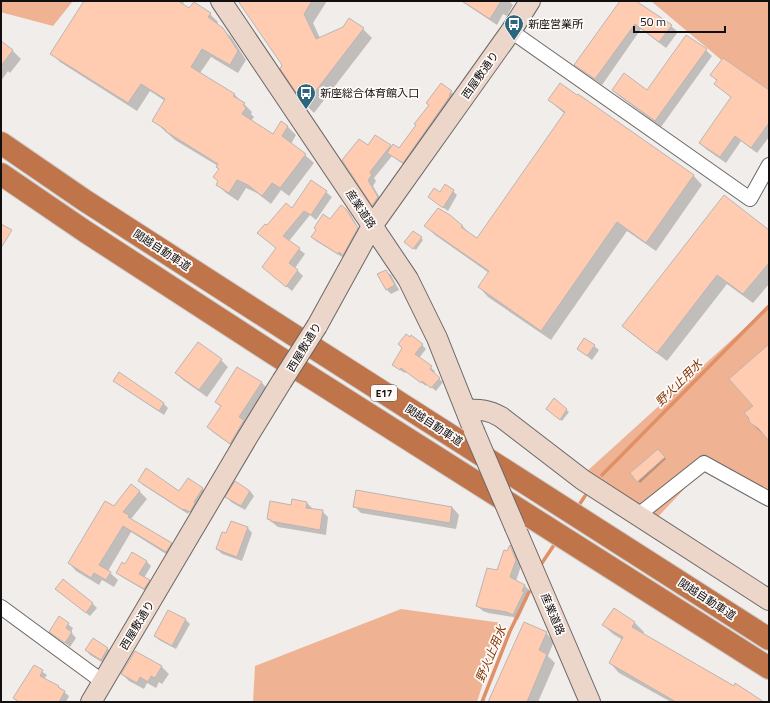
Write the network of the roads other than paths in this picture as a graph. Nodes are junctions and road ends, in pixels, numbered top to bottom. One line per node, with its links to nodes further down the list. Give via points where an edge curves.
1 (221, 1): 7 (street, 産業道路)
2 (530, 1): 3 (street, 西屋敷通り)
3 (511, 31): 5 (street, via 750,199); 7 (street, 西屋敷通り)
4 (1, 143): 13 (highway, 関越自動車道 / E17, via 285,330)
5 (769, 164)
6 (1, 174): 14 (highway, E17, via 277,356)
7 (372, 226): 8 (street, 産業道路, via 408,279 426,313); 15 (street, 西屋敷通り, bridge, via 316,326)
8 (466, 410): 10 (street, via 494,412 583,480); 17 (street, 産業道路, bridge)
9 (769, 499): 10 (street, via 704,463)
10 (637, 516): 11 (street)
11 (769, 600)
12 (1, 607): 15 (street)
13 (769, 639)
14 (769, 668)
15 (103, 682): 16 (street, 西屋敷通り)
16 (91, 702)
17 (590, 702)

